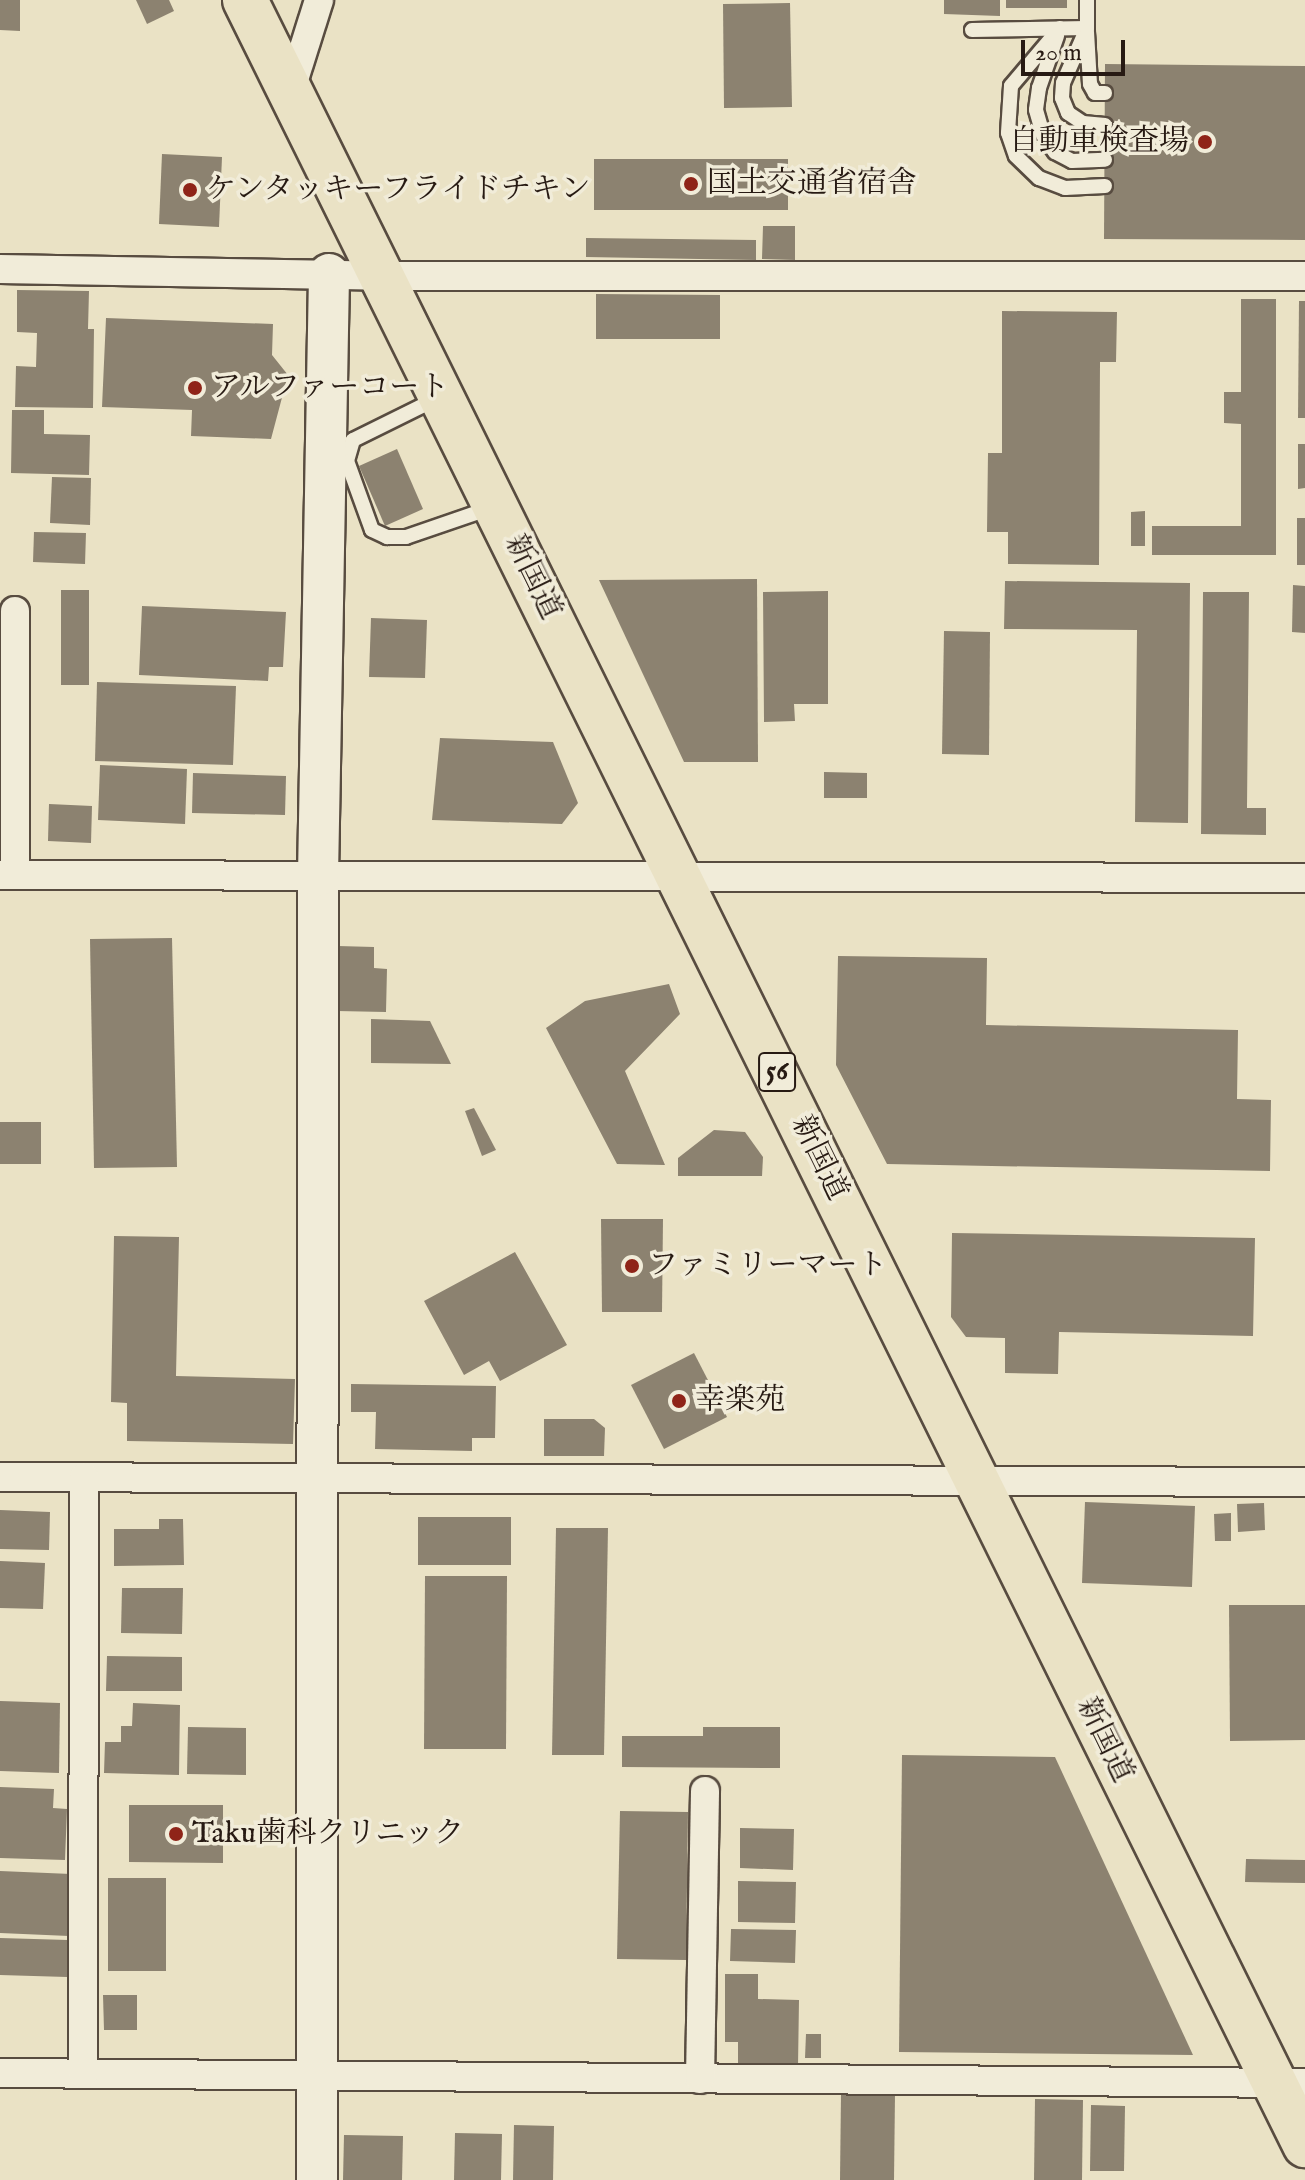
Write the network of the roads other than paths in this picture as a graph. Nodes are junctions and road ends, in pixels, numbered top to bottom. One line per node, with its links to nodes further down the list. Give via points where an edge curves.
1 (245, 0): 7 (main road, 新国道 / 56)
2 (319, 0): 7 (street)
3 (1087, 0): 5 (lane)
4 (1060, 28): 5 (lane); 6 (lane); 10 (lane, via 1039,88 1036,110 1043,135 1055,152 1072,161); 11 (lane, via 1011,86 1008,133 1016,156 1039,178 1065,188)
5 (1087, 28): 8 (lane, via 1090,84 1095,93); 9 (lane, via 1063,83 1062,98 1068,113 1083,123)
6 (972, 30)
7 (291, 89): 14 (main road, 新国道 / 56)
8 (1105, 93)
9 (1105, 125)
10 (1105, 160)
11 (1105, 186)
12 (0, 269): 13 (street)
13 (329, 274): 14 (street); 20 (street)
14 (383, 276): 15 (street); 16 (main road, 新国道 / 56)
15 (1305, 276)
16 (443, 396): 17 (main road, 新国道 / 56); 17 (lane, via 353,440 347,461 372,530 406,537)
17 (497, 506): 22 (main road, 新国道 / 56)
18 (15, 611): 19 (street)
19 (7, 875): 20 (street)
20 (318, 876): 22 (street); 25 (street)
21 (1305, 878): 22 (street)
22 (683, 881): 26 (main road, 新国道 / 56)
23 (0, 1477): 24 (street)
24 (84, 1477): 25 (street); 30 (street)
25 (315, 1478): 26 (street); 31 (street)
26 (976, 1479): 27 (street); 33 (main road, 新国道 / 56)
27 (1305, 1482)
28 (705, 1791): 32 (street)
29 (0, 2073): 30 (street)
30 (83, 2074): 31 (street)
31 (315, 2076): 32 (street); 35 (street)
32 (700, 2079): 33 (street)
33 (1289, 2083): 34 (main road, 新国道 / 56)
34 (1305, 2145)
35 (317, 2180)

